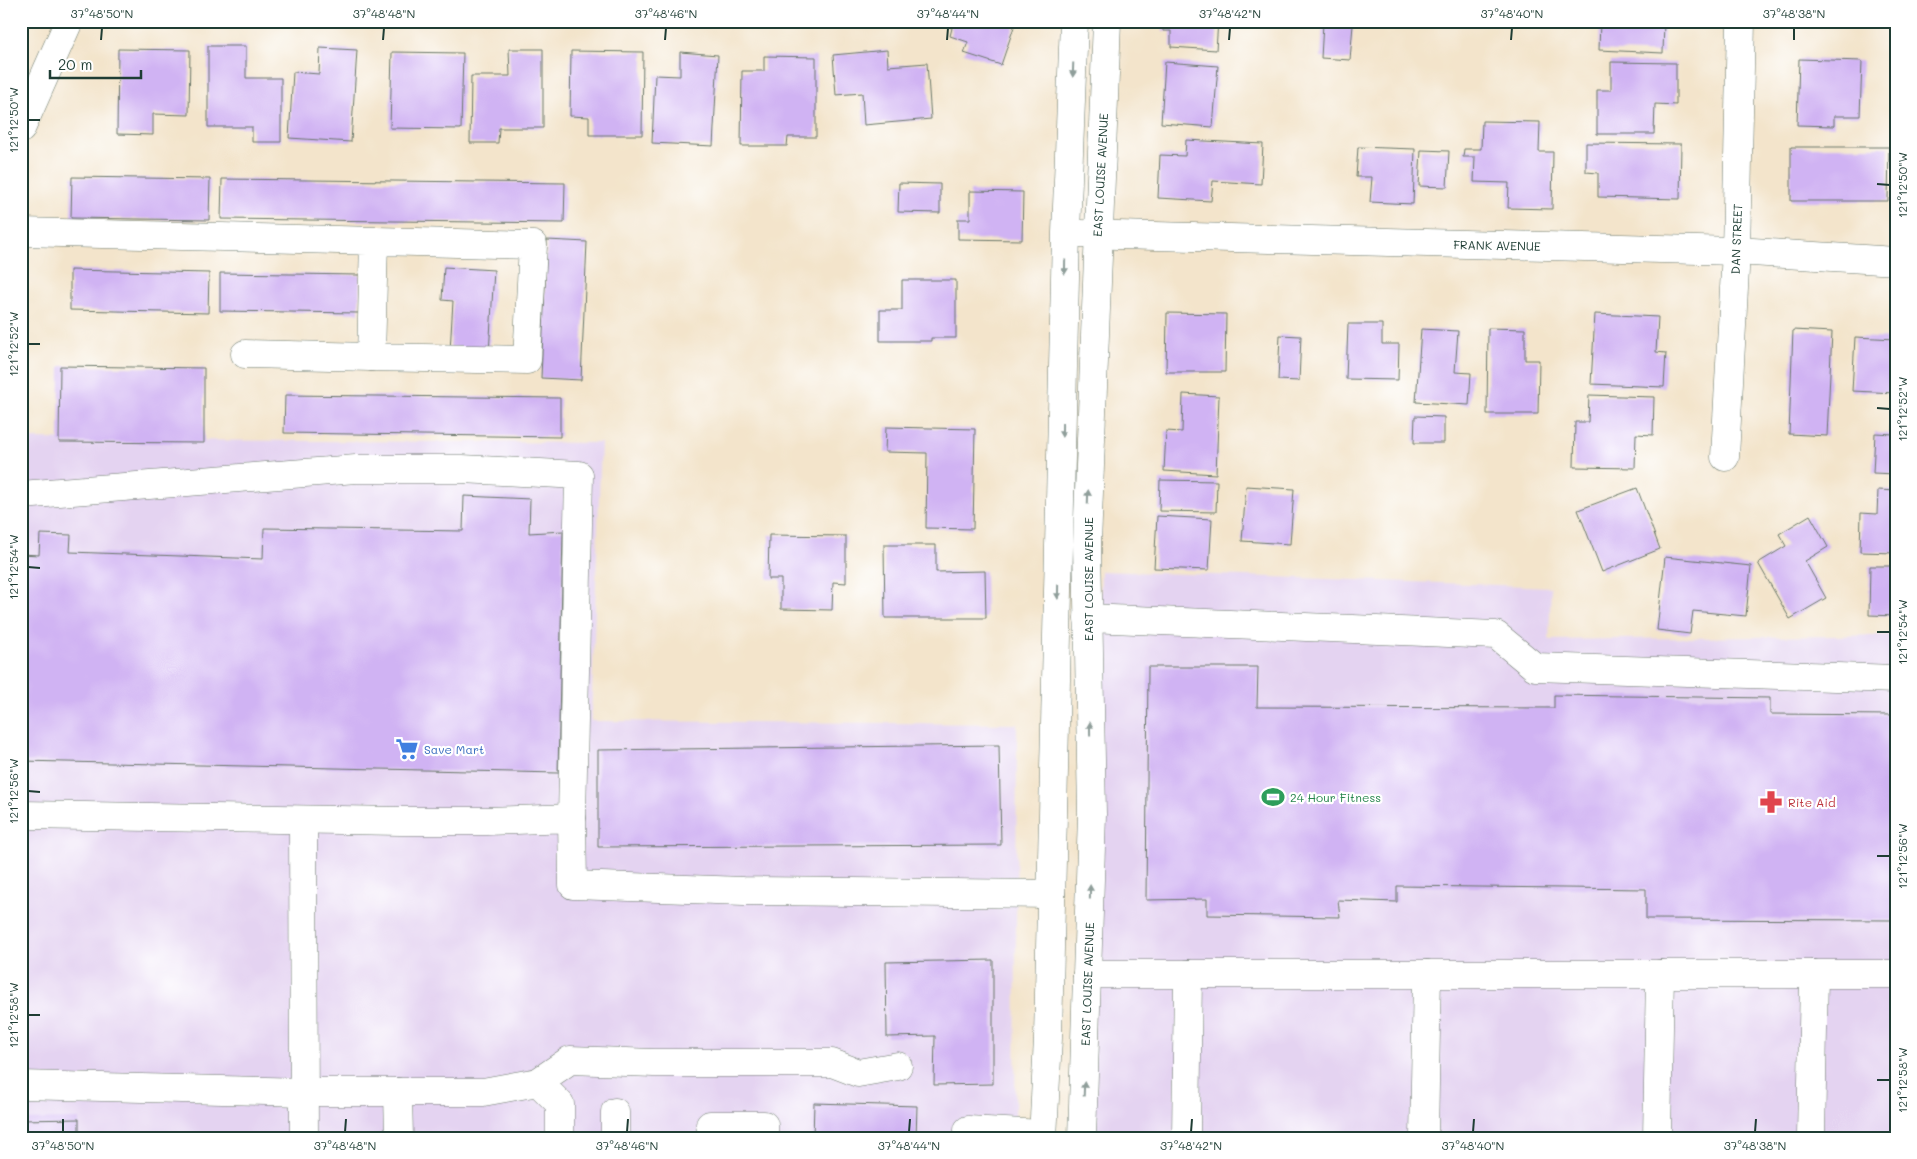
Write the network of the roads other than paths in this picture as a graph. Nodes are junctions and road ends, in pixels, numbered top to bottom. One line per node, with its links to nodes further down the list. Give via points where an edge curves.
1 (69, 21): 5 (street)
2 (1074, 21): 7 (street, one-way to 7)
3 (1107, 21): 8 (street, EAST LOUISE AVENUE)
4 (1741, 21): 10 (street, DAN STREET)
5 (21, 130)
6 (21, 232): 9 (street)
7 (1066, 233): 8 (street, FRANK AVENUE); 21 (street, one-way to 21)
8 (1098, 235): 10 (street, FRANK AVENUE); 16 (street, EAST LOUISE AVENUE, one-way to 8, via 1087,544)
9 (374, 241): 13 (street); 13 (street, via 533,245 527,360)
10 (1736, 251): 11 (street, FRANK AVENUE); 14 (street, DAN STREET)
11 (1896, 261)
12 (245, 354): 13 (street)
13 (371, 357)
14 (1726, 457)
15 (21, 495): 19 (street, via 356,468 462,469 579,476)
16 (1088, 618): 17 (street, via 1496,635 1535,667); 22 (street, EAST LOUISE AVENUE, one-way to 16, via 1092,814)
17 (1896, 679)
18 (21, 815): 20 (street)
19 (572, 818): 20 (street); 21 (street, via 573,884 744,891)
20 (303, 820): 31 (street)
21 (1051, 894): 34 (street)
22 (1088, 974): 23 (street); 40 (street, EAST LOUISE AVENUE, one-way to 22)
23 (1188, 974): 24 (street); 41 (street)
24 (1427, 974): 25 (street); 42 (street)
25 (1660, 974): 26 (street); 43 (street)
26 (1814, 974): 27 (street); 44 (street)
27 (1896, 974)
28 (898, 1066): 29 (street, via 858,1073 832,1063 570,1060)
29 (538, 1082): 32 (street, via 483,1092); 37 (street, via 560,1104)
30 (21, 1085): 31 (street)
31 (304, 1092): 32 (street); 35 (street)
32 (398, 1092): 36 (street)
33 (710, 1124): 38 (street, via 764,1125)
34 (1043, 1136): 39 (street, via 968,1130)
35 (304, 1138)
36 (399, 1138)
37 (560, 1138)
38 (764, 1138)
39 (968, 1138)
40 (1082, 1138)
41 (1186, 1138)
42 (1424, 1138)
43 (1657, 1138)
44 (1811, 1138)

